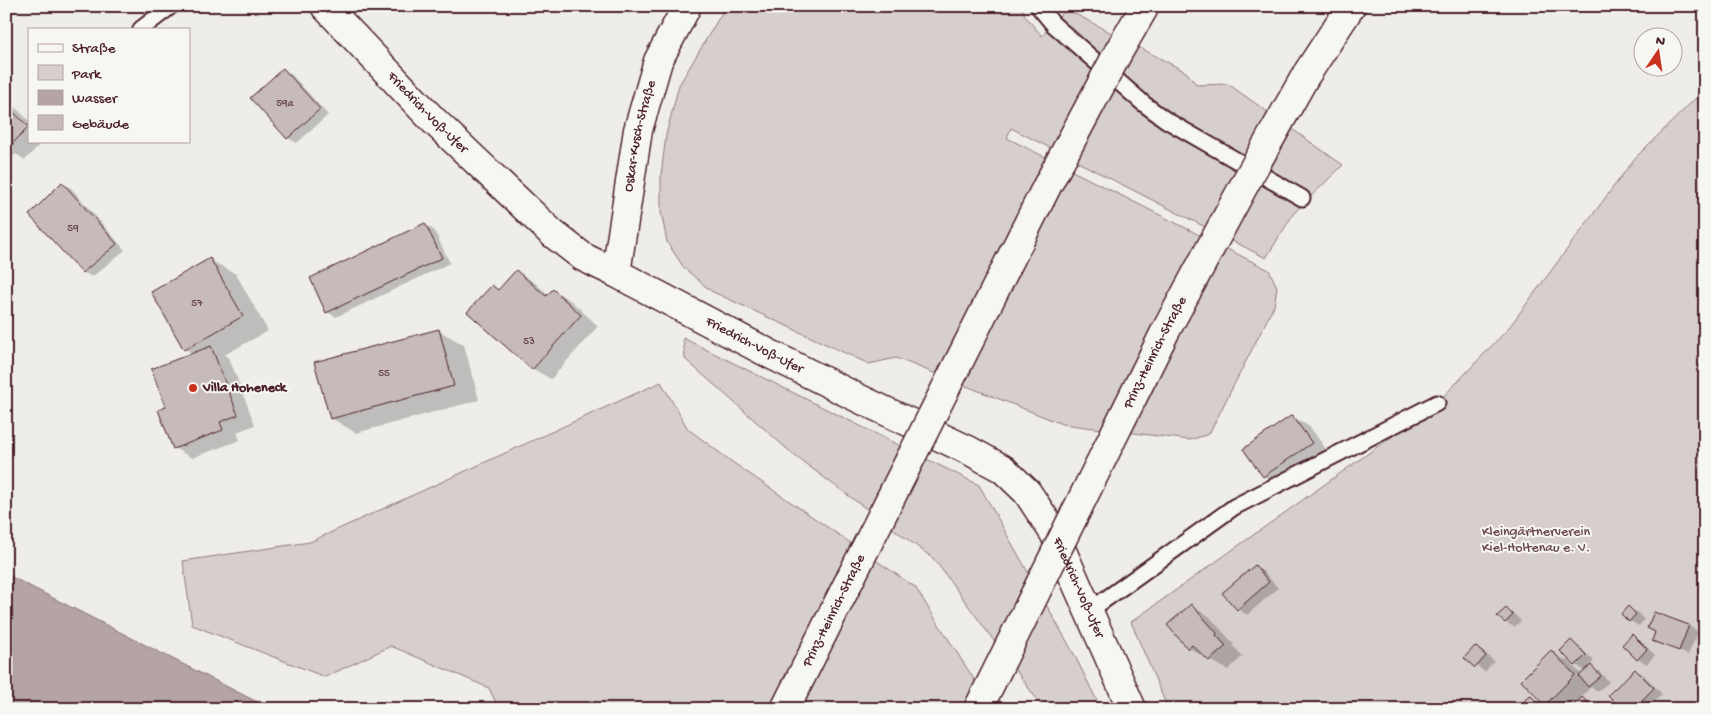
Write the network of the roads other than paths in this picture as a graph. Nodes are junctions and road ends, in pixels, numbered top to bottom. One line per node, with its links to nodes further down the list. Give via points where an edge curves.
1 (171, 6): 7 (lane)
2 (325, 6): 9 (main road, Friedrich-Voß-Ufer, via 432,119 552,233 583,257)
3 (687, 6): 9 (main road, Oskar-Kusch-Straße, via 658,61 638,130)
4 (1038, 6): 8 (lane, via 1052,24 1144,104 1166,120)
5 (1145, 6): 12 (main road, Prinz-Heinrich-Straße, bridge, via 1047,186)
6 (1351, 6): 13 (main road, Prinz-Heinrich-Straße, bridge, via 1306,75 1165,332)
7 (142, 28)
8 (1302, 198)
9 (624, 277): 11 (main road, Friedrich-Voß-Ufer, via 770,354 1003,469 1027,492 1054,532)
10 (1437, 403): 11 (lane, via 1234,507)
11 (1090, 611): 14 (main road, Friedrich-Voß-Ufer)
12 (785, 709)
13 (978, 709)
14 (1132, 709)

